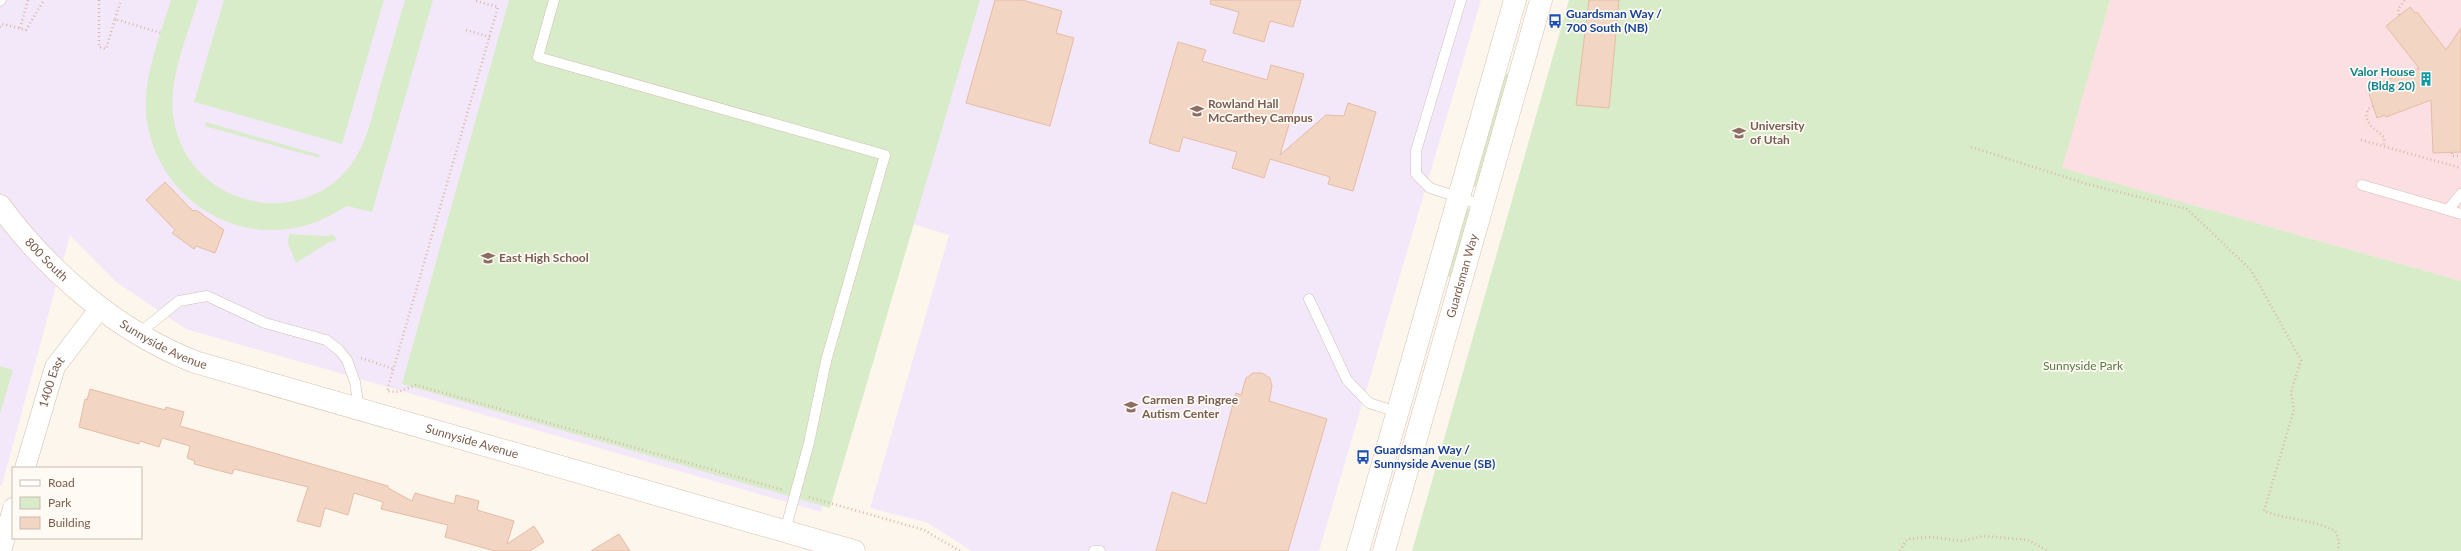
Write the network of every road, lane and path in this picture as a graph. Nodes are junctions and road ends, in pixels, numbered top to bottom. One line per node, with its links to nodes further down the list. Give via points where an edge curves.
1 (28, 0): 14 (path)
2 (44, 0): 14 (path, via 26,30)
3 (100, 0): 12 (path, via 99,47 106,49)
4 (121, 0): 12 (path)
5 (554, 0): 43 (lane, via 538,57 885,155 826,361 809,444)
6 (1461, 0): 27 (lane, via 1416,151 1416,174 1430,188)
7 (1515, 0): 27 (street, Guardsman Way)
8 (1541, 0): 28 (street, Guardsman Way)
9 (2405, 0): 11 (path, via 2398,9)
10 (476, 1): 17 (path, via 498,8)
11 (2399, 15)
12 (115, 19): 16 (path)
13 (0, 27): 14 (path, via 2,24)
14 (20, 28)
15 (466, 30): 17 (path)
16 (161, 33)
17 (490, 37): 36 (path)
18 (2373, 106): 20 (path, via 2368,109 2366,117 2370,125 2384,137)
19 (2361, 140): 20 (path)
20 (2384, 146): 24 (path)
21 (1971, 147): 53 (path, via 2087,184 2187,209 2251,270 2301,360 2292,392 2294,410 2264,511 2281,518 2327,526 2335,531 2339,541)
22 (2452, 153): 23 (path, via 2452,156)
23 (2461, 156)
24 (2461, 168)
25 (2362, 185): 30 (lane)
26 (2461, 194): 30 (lane)
27 (1458, 199): 28 (lane); 38 (street, Guardsman Way)
28 (1482, 205): 50 (street, Guardsman Way)
29 (0, 206): 33 (street, 800 South, via 47,261)
30 (2448, 210): 31 (lane)
31 (2461, 214)
32 (1309, 299): 38 (lane, via 1347,380 1370,402)
33 (100, 308): 34 (street, Sunnyside Avenue); 39 (street, 1400 East, via 55,367)
34 (138, 335): 37 (street, Sunnyside Avenue, via 195,362); 37 (lane, via 179,301 207,296 265,322 326,340 347,360 355,382)
35 (359, 357): 36 (path)
36 (394, 369): 40 (path, via 387,391 398,392 416,385)
37 (359, 409): 43 (street, Sunnyside Avenue)
38 (1397, 412): 49 (street, Guardsman Way)
39 (25, 467)
40 (779, 488)
41 (811, 498): 46 (path, via 924,530)
42 (12, 512): 44 (street)
43 (785, 531): 45 (street, Sunnyside Avenue)
44 (1, 551)
45 (854, 551)
46 (960, 551)
47 (1094, 551): 48 (lane)
48 (1100, 551)
49 (1358, 551)
50 (1384, 551)
51 (1900, 551): 52 (path, via 1906,538 1931,537 1961,541 1984,536 2028,540)
52 (2048, 551)
53 (2338, 551)

